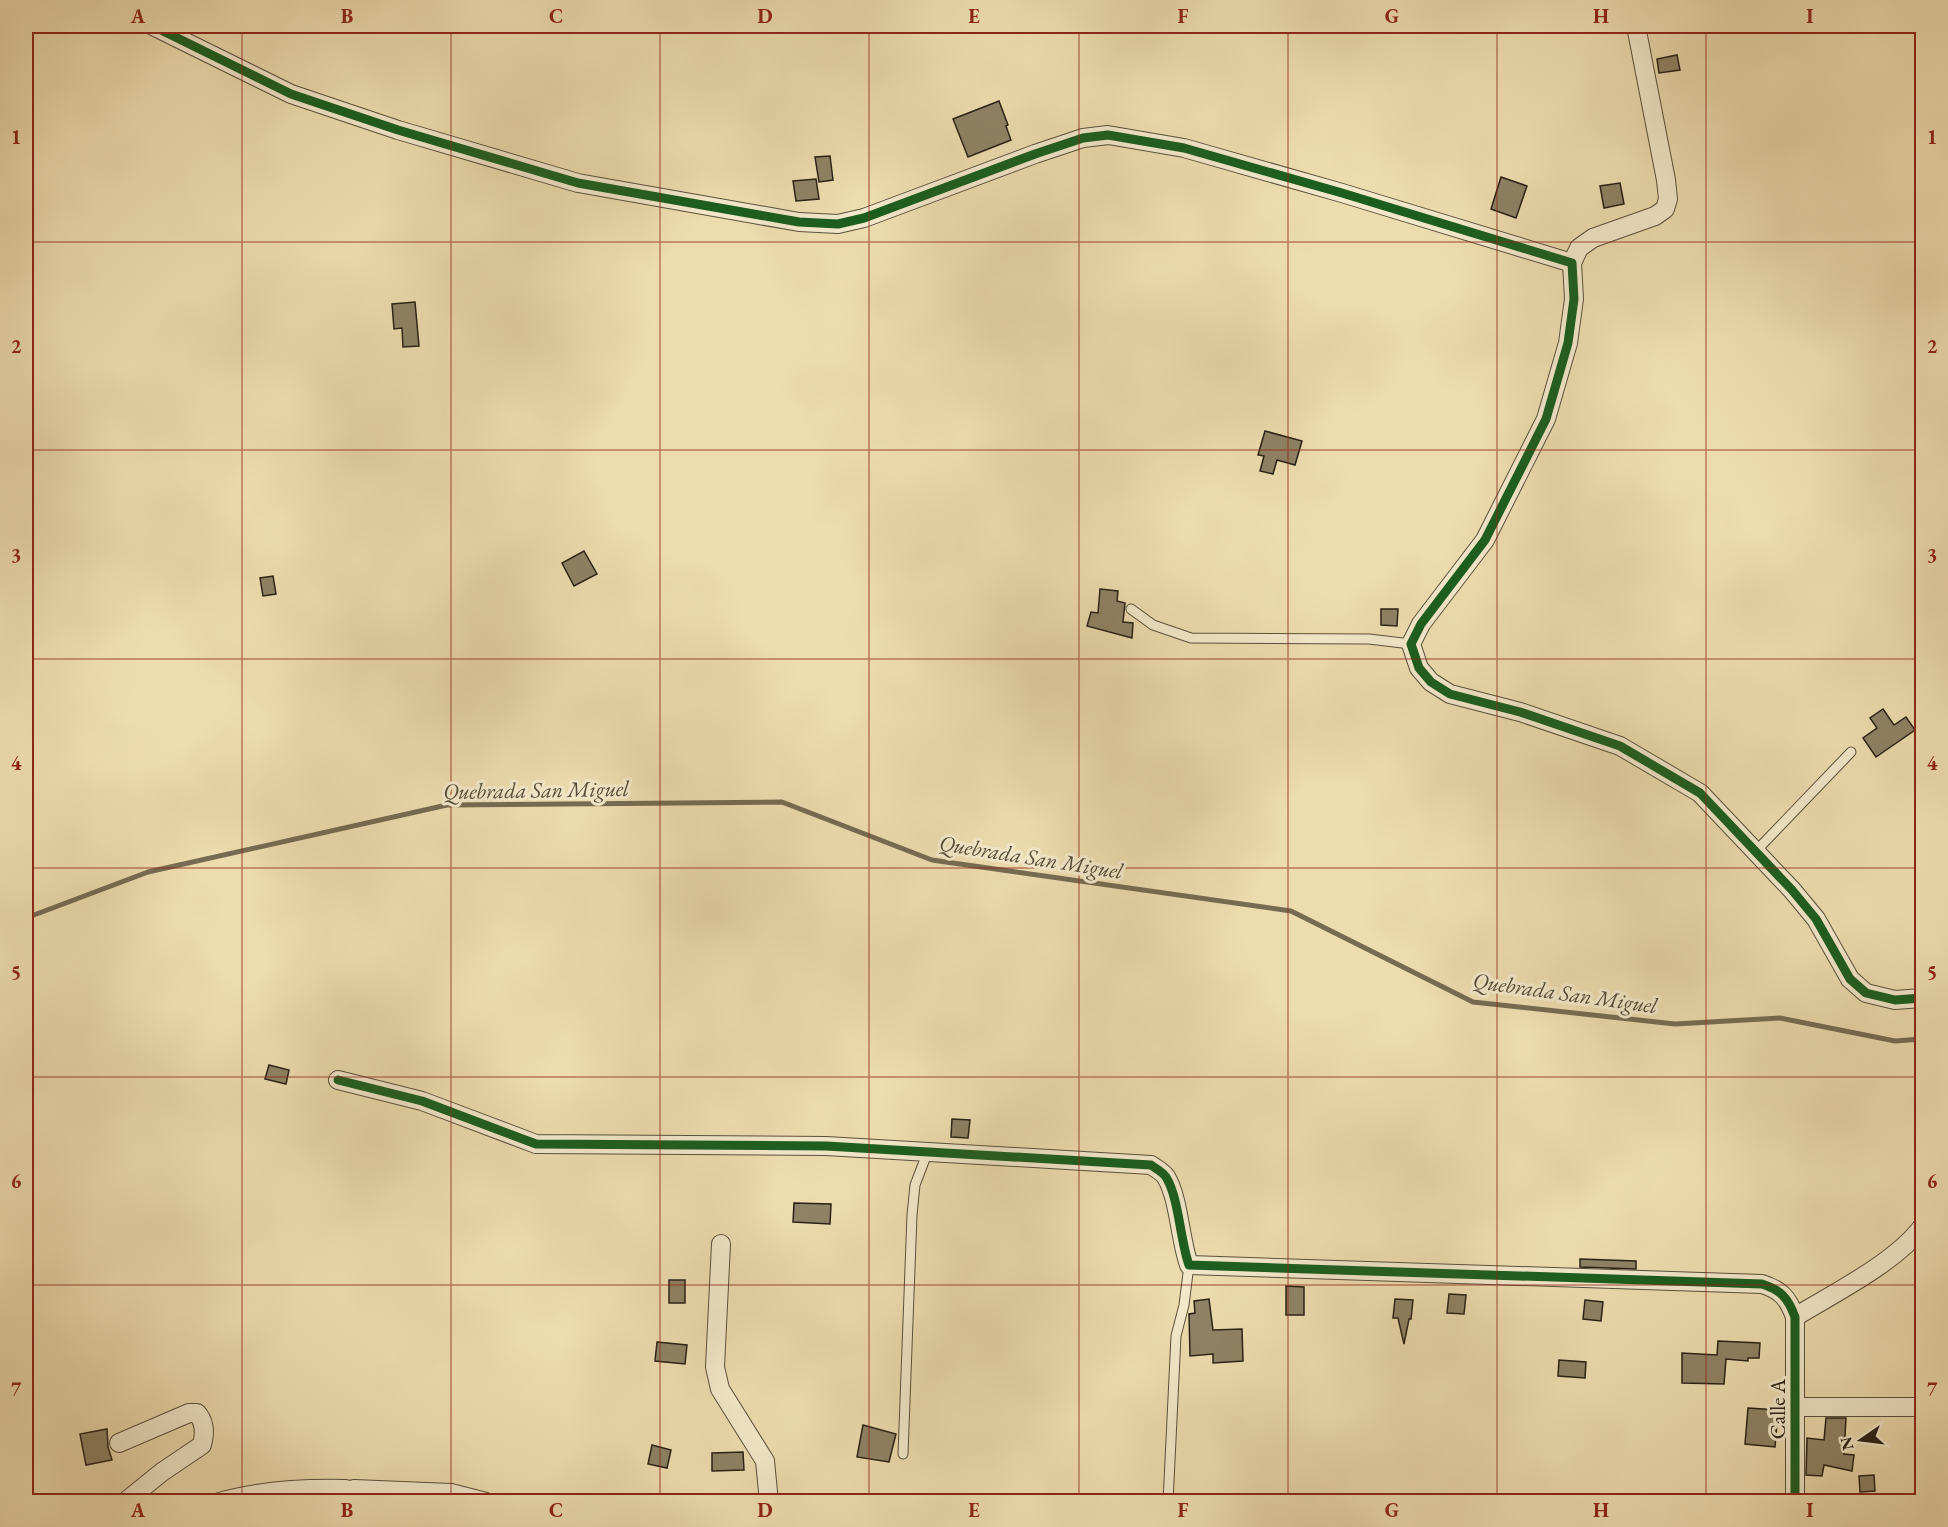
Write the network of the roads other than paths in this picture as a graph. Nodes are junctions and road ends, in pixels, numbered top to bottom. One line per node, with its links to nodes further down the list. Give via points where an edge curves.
1 (153, 26): 3 (street, via 291,93 398,130 578,183 678,202 800,222 838,224 1083,138 1108,135 1184,148)
2 (1636, 26): 3 (street, via 1668,200 1665,209 1655,216 1593,238)
3 (1572, 263): 5 (street, via 1574,299 1568,343 1546,419 1485,540 1421,624)
4 (1131, 609): 5 (lane, via 1153,625 1191,638 1369,639)
5 (1411, 644): 7 (street, via 1419,668 1431,682 1450,694 1520,712 1620,746 1700,793)
6 (1851, 752): 7 (lane)
7 (1756, 851): 8 (street, via 1816,919 1850,978 1866,993 1895,1000)
8 (1923, 998)
9 (338, 1080): 10 (street, via 422,1101 536,1144 826,1146)
10 (928, 1151): 13 (street, via 1151,1165 1166,1176); 18 (lane, via 915,1185 912,1215)
11 (1923, 1227): 14 (street, via 1862,1276)
12 (721, 1244): 24 (street, via 715,1367 720,1389 765,1461)
13 (1189, 1265): 14 (street, via 1762,1284 1775,1288 1789,1302); 25 (lane, via 1176,1336)
14 (1795, 1317): 15 (street, Calle A)
15 (1795, 1407): 16 (street); 26 (street, Calle A)
16 (1923, 1407)
17 (119, 1443): 20 (street, via 189,1413 202,1418 202,1445)
18 (903, 1454)
19 (354, 1489): 21 (street, via 300,1488); 22 (street); 23 (street, via 451,1493)
20 (125, 1502)
21 (219, 1502)
22 (323, 1502)
23 (486, 1502)
24 (769, 1502)
25 (1168, 1502)
26 (1795, 1502)

